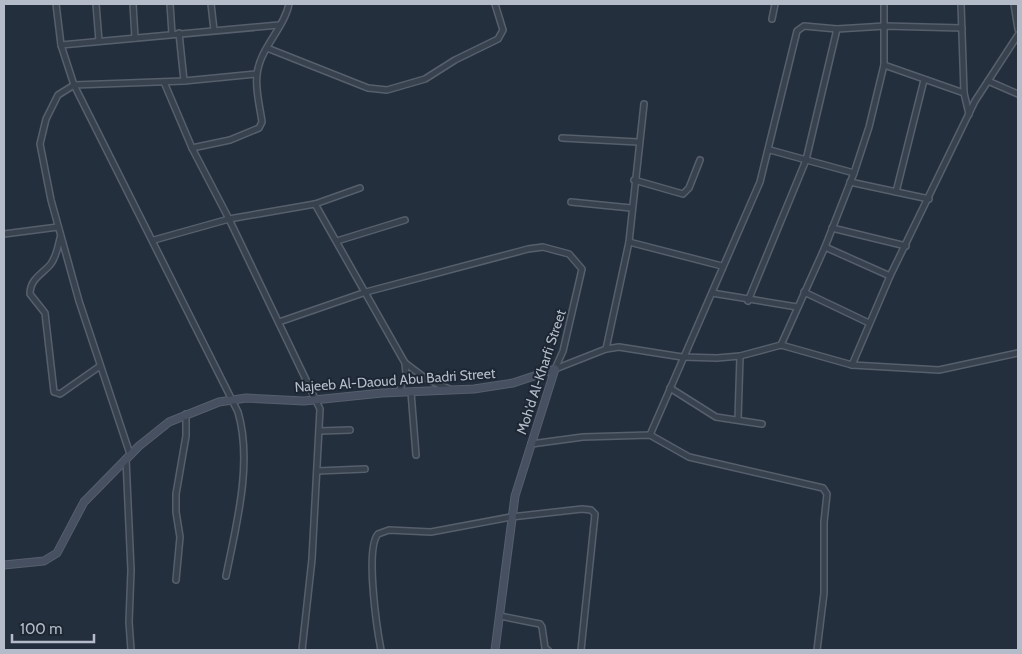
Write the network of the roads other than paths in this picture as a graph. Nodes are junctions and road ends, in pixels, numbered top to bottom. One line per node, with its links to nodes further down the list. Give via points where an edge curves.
1 (56, 4): 24 (street)
2 (96, 4): 23 (street)
3 (133, 4): 22 (street)
4 (170, 4): 20 (street)
5 (211, 4): 18 (street)
6 (289, 4): 13 (street)
7 (495, 4): 25 (street, via 503,30 498,39 425,79 387,90 368,88)
8 (775, 4): 12 (street)
9 (884, 4): 14 (street)
10 (960, 4): 15 (street)
11 (1014, 4): 17 (street)
12 (772, 19)
13 (279, 26): 18 (street); 25 (street)
14 (885, 26): 15 (street); 16 (street); 26 (street)
15 (962, 28): 33 (street)
16 (837, 29): 40 (street, via 804,26 797,31); 42 (street)
17 (1018, 29)
18 (214, 30): 19 (street)
19 (179, 33): 20 (street); 29 (street)
20 (172, 34): 22 (street)
21 (1018, 35): 30 (street)
22 (134, 38): 23 (street)
23 (99, 41): 24 (street)
24 (61, 46): 32 (street)
25 (267, 48): 27 (street)
26 (884, 65): 28 (street); 43 (street)
27 (256, 74): 29 (street); 39 (street, via 262,122 259,128 230,140)
28 (924, 80): 33 (street); 47 (street)
29 (184, 81): 31 (street)
30 (988, 81): 34 (street); 36 (street)
31 (164, 82): 32 (street); 39 (street)
32 (74, 85): 54 (street, via 58,95 46,119 40,144); 58 (street)
33 (964, 94): 36 (street)
34 (1018, 94)
35 (644, 104): 38 (street)
36 (969, 114): 48 (street)
37 (562, 138): 38 (street)
38 (638, 142): 44 (street)
39 (192, 148): 52 (street)
40 (770, 150): 42 (street); 63 (street, via 752,204)
41 (700, 160): 44 (street, via 684,194)
42 (806, 160): 43 (street); 68 (street)
43 (854, 173): 45 (street)
44 (634, 180): 51 (street)
45 (850, 182): 47 (street); 55 (street)
46 (360, 188): 50 (street)
47 (896, 192): 48 (street)
48 (929, 199): 61 (street)
49 (571, 202): 51 (street)
50 (315, 204): 52 (street); 59 (street)
51 (632, 208): 60 (street)
52 (230, 219): 58 (street); 70 (street)
53 (405, 220): 59 (street)
54 (58, 227): 56 (street); 57 (street)
55 (832, 228): 61 (street); 62 (street)
56 (4, 234)
57 (61, 235): 79 (street); 79 (street, via 52,262 30,289 30,294 45,313 54,392 60,394)
58 (154, 240): 85 (street)
59 (337, 242): 65 (street)
60 (629, 242): 63 (street); 73 (street)
61 (906, 246): 64 (street)
62 (825, 247): 64 (street); 66 (street)
63 (722, 266): 67 (street)
64 (890, 276): 71 (street)
65 (366, 292): 70 (street, Moh'd Al-Kharfi Street); 77 (street); 80 (street, Moh'd Al-Kharfi Street, via 528,248 569,254 582,270 582,278)
66 (804, 292): 69 (street); 71 (street)
67 (712, 293): 68 (street); 76 (street)
68 (748, 301): 69 (street)
69 (797, 307): 72 (street)
70 (279, 322): 86 (street)
71 (869, 323): 78 (street)
72 (781, 345): 75 (street); 78 (street)
73 (606, 349): 76 (street, via 630,348); 80 (street)
74 (1018, 353): 78 (street, via 939,370)
75 (740, 356): 76 (street); 88 (street)
76 (682, 357): 81 (street)
77 (405, 363): 82 (street); 83 (street, via 406,374)
78 (852, 365)
79 (100, 366): 95 (street)
80 (555, 370): 82 (street, Najeeb Al-Daoud Abu Badri Street, via 493,388); 93 (street, Moh'd Al-Kharfi Street)
81 (670, 388): 88 (street, via 716,417); 92 (street)
82 (450, 389): 84 (street, Najeeb Al-Daoud Abu Badri Street)
83 (399, 392): 84 (street, Najeeb Al-Daoud Abu Badri Street); 86 (street, Najeeb Al-Daoud Abu Badri Street)
84 (411, 392): 94 (street)
85 (231, 399): 86 (street, Najeeb Al-Daoud Abu Badri Street); 87 (street, Najeeb Al-Daoud Abu Badri Street); 100 (street, via 240,419 243,459 239,514)
86 (317, 400): 91 (street)
87 (186, 414): 95 (street, Najeeb Al-Daoud Abu Badri Street, via 163,426); 101 (street, via 186,436 176,494 180,537)
88 (738, 419): 89 (street)
89 (762, 424)
90 (350, 430): 91 (street)
91 (320, 431): 97 (street)
92 (650, 435): 93 (street); 109 (street, via 689,457 819,486 826,491 824,593)
93 (531, 444): 98 (street, Moh'd Al-Kharfi Street)
94 (416, 455)
95 (128, 457): 99 (street, Najeeb Al-Daoud Abu Badri Street, via 84,502 57,553 44,561); 103 (street, via 131,570 128,622)
96 (365, 469): 97 (street)
97 (317, 471): 104 (street)
98 (511, 517): 102 (street, Moh'd Al-Kharfi Street); 105 (street, via 431,532 389,530 378,534 373,547 375,608); 108 (street, via 576,509 594,512)
99 (4, 565)
100 (226, 576)
101 (176, 580)
102 (500, 616): 106 (street, Moh'd Al-Kharfi Street); 107 (street, via 540,624)
103 (131, 650)
104 (302, 650)
105 (381, 650)
106 (495, 650)
107 (548, 650)
108 (582, 650)
109 (816, 650)

